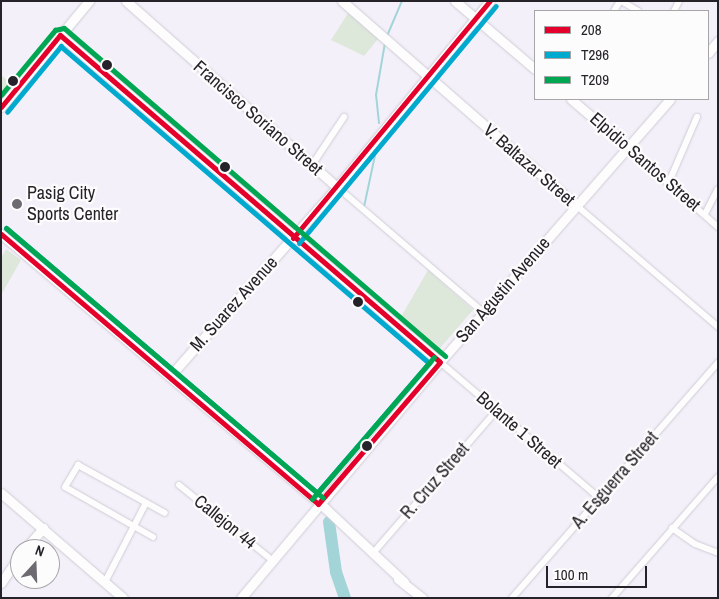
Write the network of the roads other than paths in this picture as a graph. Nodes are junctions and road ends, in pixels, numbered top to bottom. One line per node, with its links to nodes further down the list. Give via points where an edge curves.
1 (89, 1): 9 (street)
2 (126, 1): 20 (street, Francisco Soriano Street)
3 (342, 1): 13 (street, V. Baltazar Street)
4 (456, 1): 8 (street)
5 (490, 1): 8 (street, M. Suarez Avenue)
6 (620, 1): 7 (street)
7 (636, 10)
8 (477, 19): 12 (street); 13 (street, M. Suarez Avenue)
9 (60, 35): 16 (street); 28 (street)
10 (718, 41): 11 (street)
11 (709, 52)
12 (534, 68)
13 (427, 77): 22 (street, M. Suarez Avenue); 24 (street, V. Baltazar Street)
14 (571, 100): 19 (street, Elpidio Santos Street)
15 (669, 100): 19 (street, San Agustin Avenue)
16 (1, 107)
17 (344, 117): 20 (street)
18 (697, 118): 21 (street)
19 (628, 148): 21 (street, Elpidio Santos Street); 24 (street, San Agustin Avenue)
20 (312, 165): 22 (street, Francisco Soriano Street)
21 (669, 182): 25 (street, Elpidio Santos Street)
22 (337, 187): 28 (street, M. Suarez Avenue); 29 (street, Francisco Soriano Street)
23 (718, 189): 25 (street)
24 (577, 206): 29 (street, San Agustin Avenue); 30 (street, V. Baltazar Street)
25 (705, 214): 26 (street, Elpidio Santos Street)
26 (717, 226)
27 (1, 234): 33 (street)
28 (293, 238): 31 (street); 33 (street, M. Suarez Avenue)
29 (483, 312): 31 (street, San Agustin Avenue)
30 (718, 327)
31 (440, 362): 34 (street, Bolante 1 Street); 40 (street, San Agustin Avenue)
32 (718, 363): 38 (street, A. Esguerra Street)
33 (170, 376): 40 (street)
34 (497, 410): 38 (street, Bolante 1 Street); 47 (street, R. Cruz Street)
35 (718, 477): 44 (street)
36 (179, 485): 49 (street, Callejon 44)
37 (1, 493): 43 (street)
38 (599, 498): 57 (street, A. Esguerra Street)
39 (146, 503): 41 (street); 42 (street); 42 (street, via 78,465 65,487)
40 (318, 504): 47 (street); 49 (street, San Agustin Avenue); 52 (street)
41 (165, 513)
42 (134, 526): 45 (street); 51 (street)
43 (43, 528): 46 (street); 51 (street)
44 (672, 528): 48 (street, via 695,544); 58 (street)
45 (154, 537)
46 (34, 539)
47 (374, 552): 52 (street)
48 (718, 554)
49 (272, 560): 55 (street, San Agustin Avenue)
50 (10, 570): 53 (street)
51 (105, 582): 54 (street)
52 (404, 582): 56 (street)
53 (1, 583)
54 (123, 598)
55 (241, 598)
56 (422, 598)
57 (512, 598)
58 (612, 598)

